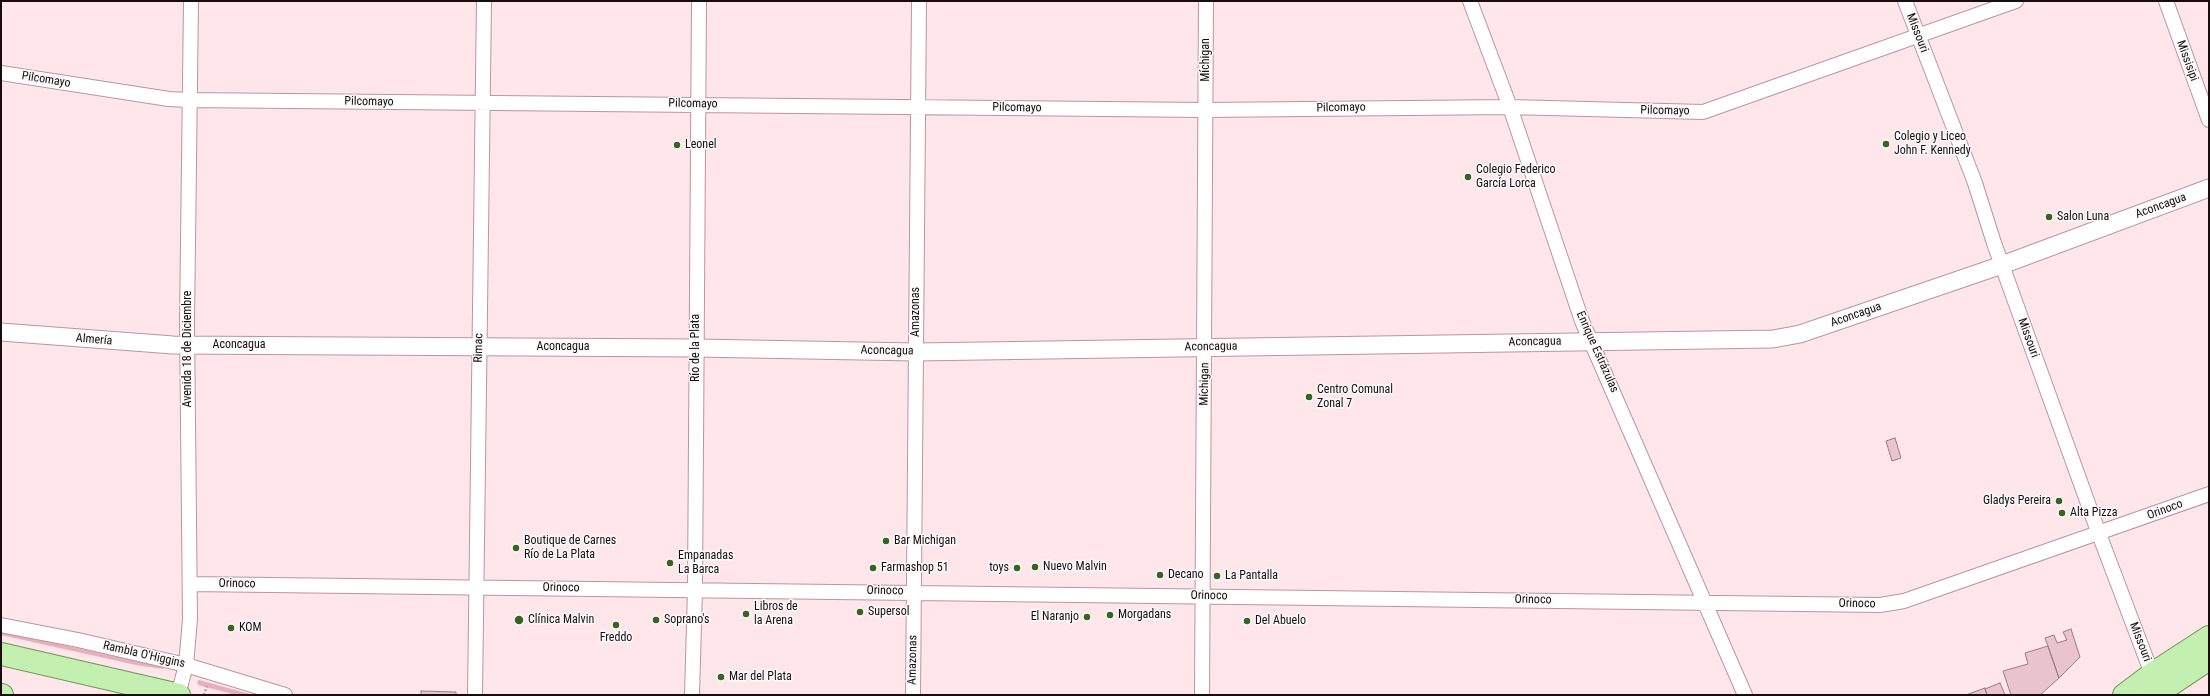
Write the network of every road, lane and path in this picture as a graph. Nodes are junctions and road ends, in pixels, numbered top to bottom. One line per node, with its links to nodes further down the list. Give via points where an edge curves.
1 (191, 1): 12 (street, Avenida 18 de Diciembre)
2 (484, 1): 13 (street, Rimac)
3 (699, 1): 14 (street, Río de la Plata)
4 (919, 1): 15 (street, Amazonas)
5 (1206, 1): 17 (street, Míchigan)
6 (1470, 1): 16 (street, Enrique Estrázulas)
7 (1905, 1): 10 (street, Missouri)
8 (2016, 1): 10 (street, Pilcomayo)
9 (2166, 1): 18 (street, Missisipi)
10 (1917, 35): 16 (street, Pilcomayo, via 1703,112); 20 (street, Missouri, via 1975,183)
11 (1, 73): 12 (street, Pilcomayo)
12 (189, 100): 13 (street, Pilcomayo); 23 (street, Avenida 18 de Diciembre)
13 (482, 103): 14 (street, Pilcomayo); 24 (street, Rimac)
14 (698, 104): 15 (street, Pilcomayo); 26 (street, Río de la Plata)
15 (918, 107): 17 (street, Pilcomayo); 27 (street, Amazonas)
16 (1510, 107): 17 (street, Pilcomayo); 22 (street, Enrique Estrázulas, via 1578,310)
17 (1205, 110): 25 (street, Míchigan)
18 (2209, 120)
19 (2209, 188): 20 (street, Aconcagua)
20 (2002, 264): 22 (street, Aconcagua, via 1787,337); 29 (street, Missouri)
21 (1, 332): 23 (street, Almería, via 151,345)
22 (1592, 341): 25 (street, Aconcagua); 35 (street, Enrique Estrázulas)
23 (188, 345): 24 (street, Aconcagua); 30 (street, Avenida 18 de Diciembre)
24 (479, 346): 26 (street, Aconcagua); 31 (street, Rimac)
25 (1205, 347): 27 (street, Aconcagua); 34 (street, Míchigan)
26 (696, 348): 27 (street, Aconcagua); 32 (street, Río de la Plata)
27 (916, 352): 33 (street, Amazonas)
28 (2209, 494): 29 (street, Orinoco)
29 (2099, 534): 35 (street, Orinoco, via 1892,604); 41 (street, Missouri)
30 (190, 584): 31 (street, Orinoco); 40 (street, Avenida 18 de Diciembre)
31 (477, 587): 32 (street, Orinoco); 44 (street, Rimac)
32 (695, 589): 33 (street, Orinoco); 45 (street, Río de la Plata)
33 (914, 592): 34 (street, Orinoco); 46 (street, Amazonas)
34 (1203, 596): 35 (street, Orinoco); 47 (street, Míchigan)
35 (1706, 602): 48 (street, Enrique Estrázulas)
36 (1, 625): 40 (street, Rambla O'Higgins)
37 (2209, 637): 41 (main road)
38 (1, 654): 42 (main road)
39 (2209, 659): 50 (main road)
40 (186, 665): 42 (street, Avenida 18 de Diciembre); 43 (street, Rambla O'Higgins)
41 (2152, 674): 49 (main road)
42 (178, 695)
43 (285, 695)
44 (475, 695)
45 (692, 695)
46 (913, 695)
47 (1202, 695)
48 (1745, 695)
49 (2124, 695)
50 (2155, 695)

